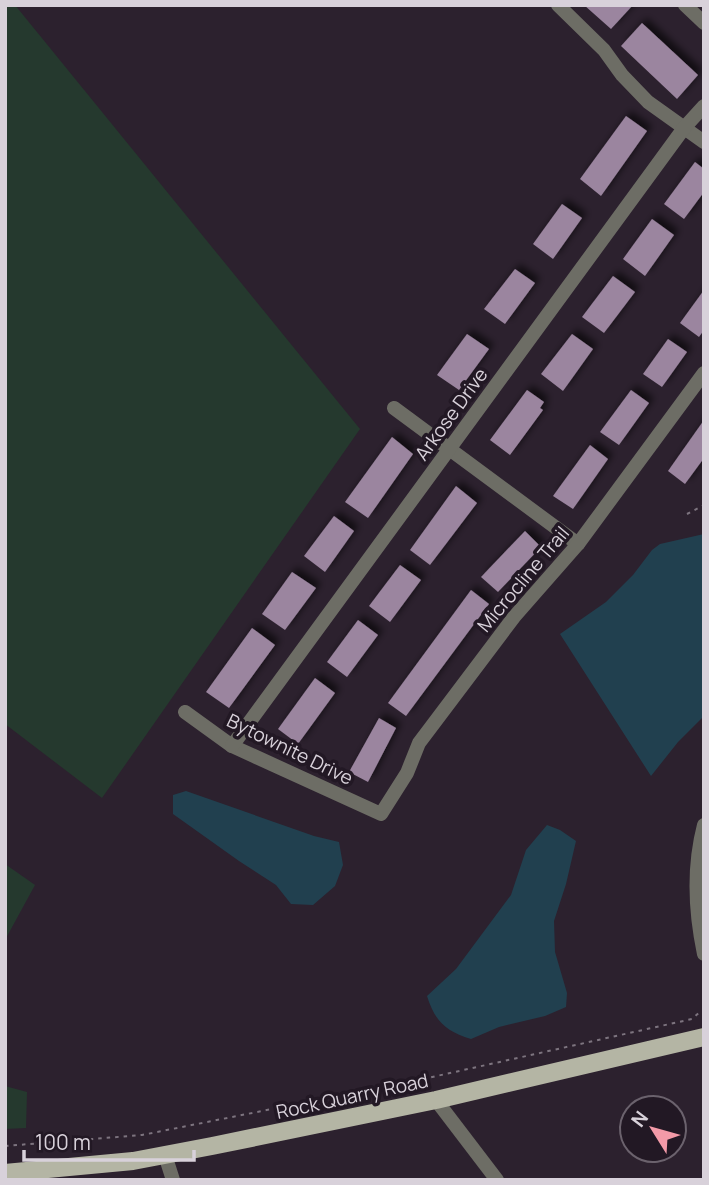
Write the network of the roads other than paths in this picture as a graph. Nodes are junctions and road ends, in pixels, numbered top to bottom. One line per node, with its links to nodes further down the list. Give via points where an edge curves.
1 (558, 5): 5 (street, via 648,102)
2 (685, 5): 3 (street)
3 (704, 23)
4 (704, 106): 5 (street, Arkose Drive)
5 (684, 128): 6 (street); 9 (street, Arkose Drive)
6 (704, 142)
7 (704, 373): 10 (street, Microcline Trail)
8 (394, 408): 9 (street)
9 (449, 449): 10 (street); 12 (street, Arkose Drive)
10 (578, 544): 13 (street, Microcline Trail, via 514,617 419,743 407,773)
11 (185, 712): 12 (street, Bytownite Drive)
12 (232, 746): 13 (street, Bytownite Drive)
13 (381, 814)
14 (704, 825): 15 (street, via 696,873)
15 (704, 954)
16 (704, 1037): 17 (main road, Rock Quarry Road)
17 (436, 1100): 18 (main road, Rock Quarry Road); 21 (street)
18 (166, 1155): 19 (main road, Rock Quarry Road); 20 (street)
19 (5, 1173)
20 (173, 1180)
21 (497, 1180)

